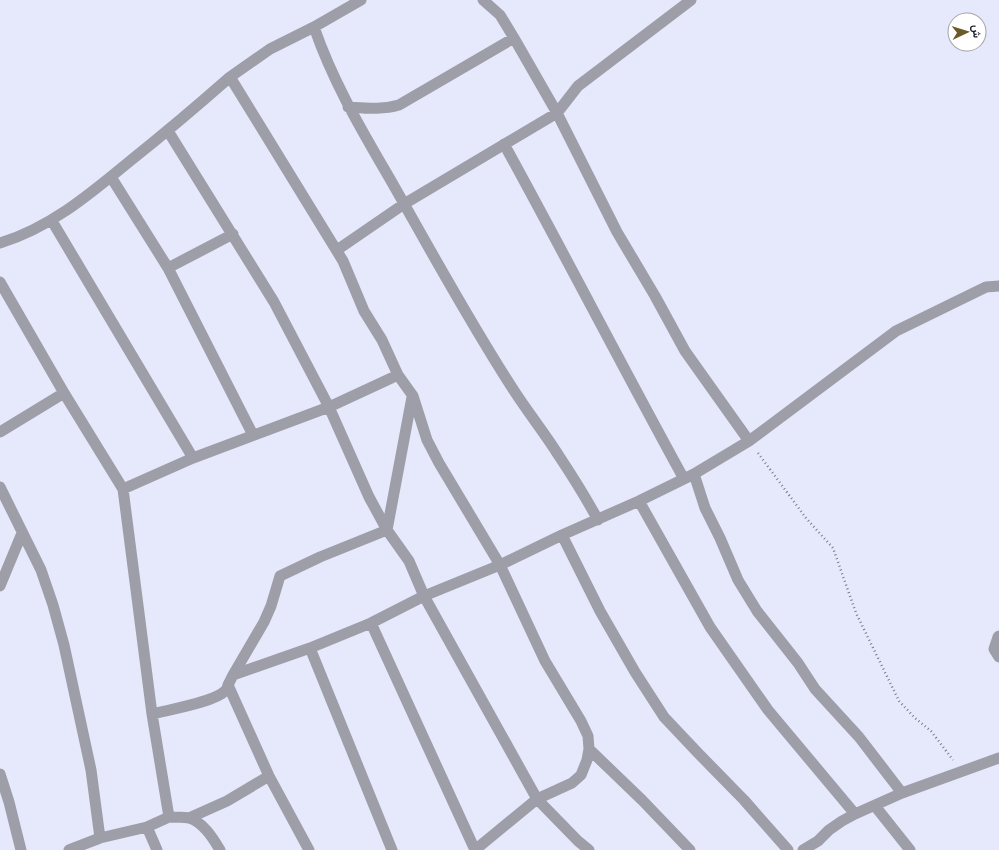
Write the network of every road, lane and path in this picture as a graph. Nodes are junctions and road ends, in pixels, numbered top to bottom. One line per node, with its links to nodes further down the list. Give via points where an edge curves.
1 (361, 0): 4 (street)
2 (483, 0): 5 (street, via 500,15)
3 (691, 0): 8 (street, via 578,86)
4 (314, 27): 6 (street, via 270,49); 7 (street, via 330,71)
5 (514, 38): 7 (street, via 399,105 373,109); 8 (street)
6 (230, 77): 9 (street); 16 (street)
7 (348, 107): 12 (street)
8 (557, 113): 10 (street); 26 (street, via 617,232 685,351)
9 (168, 131): 11 (street); 14 (street)
10 (504, 144): 12 (street); 28 (street, via 559,243 605,334)
11 (111, 177): 13 (street); 17 (street)
12 (404, 204): 16 (street); 32 (street, via 510,386 558,454)
13 (52, 221): 15 (street); 27 (street)
14 (233, 234): 17 (street); 23 (street, via 274,302)
15 (0, 243)
16 (337, 250): 20 (street, via 364,311 382,340)
17 (168, 268): 25 (street)
18 (0, 282): 21 (street)
19 (999, 286): 26 (street, via 986,287 896,331)
20 (398, 375): 22 (street); 23 (street)
21 (64, 392): 24 (street); 30 (street)
22 (413, 396): 33 (street); 36 (street, via 427,440)
23 (329, 407): 25 (street); 33 (street, via 369,497)
24 (0, 432)
25 (253, 435): 27 (street)
26 (749, 441): 28 (street); 48 (path, via 806,518 834,548 856,613 899,701 931,731)
27 (193, 458): 30 (street)
28 (689, 477): 31 (street); 51 (street, via 738,580 757,611 815,689 859,737)
29 (0, 487): 34 (street)
30 (123, 489): 45 (street)
31 (639, 501): 32 (street); 54 (street, via 710,627 768,710)
32 (598, 520): 35 (street)
33 (387, 530): 38 (street, via 409,561); 43 (street, via 280,576 264,622)
34 (22, 532): 37 (street); 58 (street, via 40,570 64,645 91,770)
35 (562, 535): 36 (street); 68 (street, via 600,611 664,717)
36 (500, 565): 38 (street); 46 (street, via 545,661 581,721 588,736)
37 (0, 586)
38 (424, 596): 39 (street); 52 (street)
39 (371, 623): 41 (street); 65 (street)
40 (999, 636): 42 (street, via 994,649)
41 (310, 648): 43 (street); 64 (street)
42 (999, 657)
43 (233, 675): 44 (street)
44 (228, 686): 45 (street, via 226,691 212,698); 50 (street)
45 (152, 714): 55 (street)
46 (590, 749): 52 (street, via 581,775 572,783); 67 (street)
47 (999, 758): 48 (street)
48 (961, 772): 51 (street)
49 (0, 774): 59 (street)
50 (268, 776): 56 (street, via 227,801); 63 (street)
51 (902, 793): 53 (street)
52 (537, 799): 65 (street); 66 (street)
53 (875, 806): 54 (street); 70 (street)
54 (855, 814): 69 (street)
55 (169, 817): 56 (street); 57 (street)
56 (189, 818): 62 (street, via 204,827)
57 (148, 827): 58 (street); 61 (street)
58 (100, 838): 60 (street)
59 (21, 850)
60 (69, 850)
61 (157, 850)
62 (220, 850)
63 (309, 850)
64 (392, 850)
65 (475, 850)
66 (589, 850)
67 (690, 850)
68 (788, 850)
69 (803, 850)
70 (910, 850)

